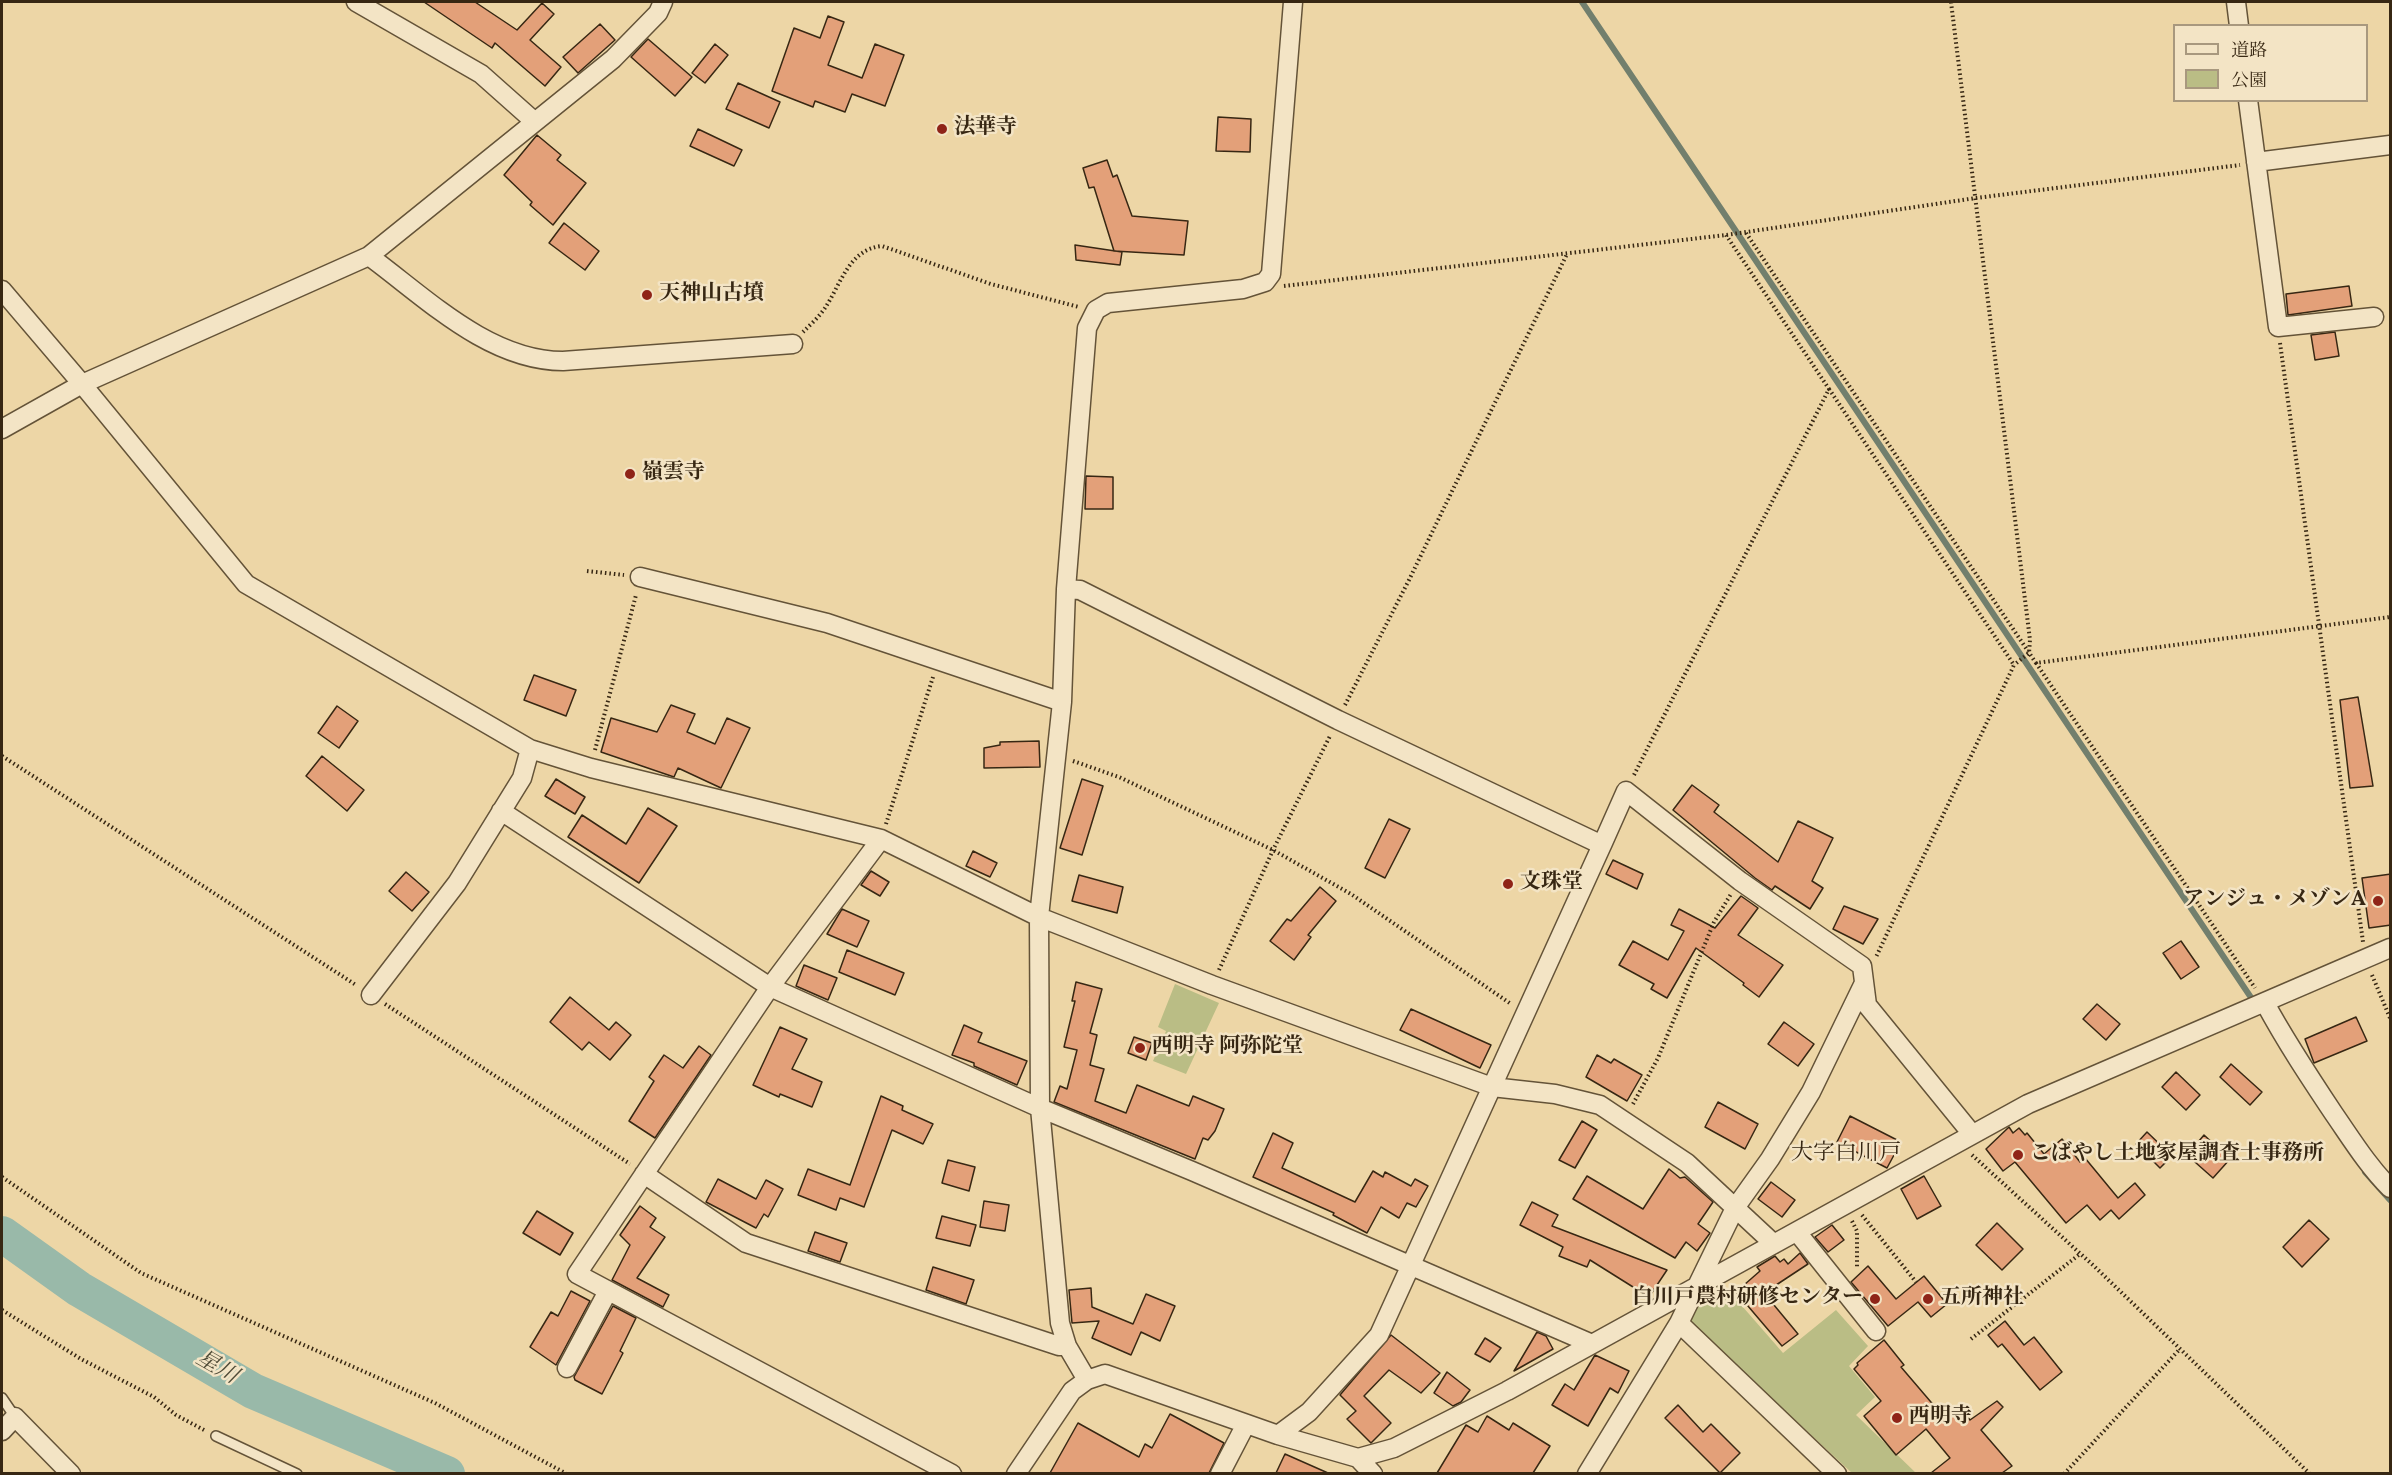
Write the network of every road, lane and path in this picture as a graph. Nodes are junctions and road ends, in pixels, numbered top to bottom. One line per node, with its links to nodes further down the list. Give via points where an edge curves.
1 (356, 2): 8 (street, via 481,74)
2 (663, 2): 8 (street, via 658,13 613,59)
3 (1293, 2): 16 (street, via 1271,274)
4 (1951, 2): 11 (path)
5 (2236, 2): 6 (street)
6 (2239, 24)
7 (2248, 102): 10 (street)
8 (535, 122): 15 (street)
9 (2391, 145): 10 (street)
10 (2256, 162): 11 (path); 20 (street)
11 (1976, 198): 12 (path); 30 (path)
12 (1746, 233): 13 (path); 30 (path)
13 (1726, 235): 14 (path); 23 (path)
14 (1567, 254): 16 (path, via 1285,286); 35 (path)
15 (369, 256): 21 (street, via 485,341 530,359 563,361); 22 (street)
16 (1265, 282): 18 (street, via 1243,289 1108,303)
17 (2, 290): 22 (street)
18 (1096, 310): 21 (path, via 991,284 882,246 872,247 844,271 825,309); 27 (street, via 1087,328)
19 (2374, 317): 20 (street)
20 (2278, 327): 29 (path)
21 (793, 344)
22 (82, 384): 24 (street); 36 (street, via 246,584)
23 (1829, 389): 33 (path); 40 (path)
24 (2, 429)
25 (587, 571): 26 (path)
26 (640, 577): 31 (street, via 827,623); 39 (path)
27 (1066, 589): 34 (street); 35 (street, via 1080,590)
28 (2391, 617): 29 (path)
29 (2320, 627): 32 (path); 48 (path)
30 (2029, 653): 32 (path); 33 (path)
31 (939, 661): 34 (street); 42 (path)
32 (2036, 663): 53 (path)
33 (2014, 665): 50 (path)
34 (1062, 702): 38 (street)
35 (1338, 720): 43 (street); 44 (path)
36 (530, 749): 39 (street); 41 (street, via 522,778)
37 (2, 756): 52 (path)
38 (1055, 756): 44 (path, via 1119,777); 46 (street)
39 (591, 768): 42 (street)
40 (1626, 790): 43 (street); 45 (street)
41 (501, 811): 51 (street); 52 (street, via 458,883)
42 (881, 839): 46 (street); 51 (street)
43 (1602, 845): 54 (street)
44 (1273, 850): 49 (path); 54 (path, via 1351,894)
45 (1740, 881): 50 (street, via 1862,966); 58 (path, via 1714,922 1658,1058)
46 (1039, 917): 49 (street); 57 (street)
47 (2391, 948): 48 (street)
48 (2365, 959): 53 (street); 55 (path)
49 (1212, 985): 56 (street)
50 (1863, 985): 59 (street, via 1867,1005); 64 (street, via 1811,1092)
51 (770, 987): 57 (street); 60 (street)
52 (371, 995): 60 (path)
53 (2265, 1003): 59 (street, via 2028,1104); 62 (street, via 2299,1063 2372,1170)
54 (1525, 1013): 56 (street)
55 (2391, 1018)
56 (1491, 1086): 58 (street, via 1555,1094 1600,1105); 68 (street)
57 (1040, 1108): 68 (street); 78 (street, via 1060,1323)
58 (1624, 1121): 64 (street, via 1687,1163)
59 (1965, 1138): 63 (street); 67 (path)
60 (644, 1174): 72 (street, via 577,1274); 78 (street, via 746,1243 925,1304)
61 (2, 1177): 91 (path, via 141,1273 435,1403)
62 (2391, 1188)
63 (1848, 1205): 65 (street); 69 (path, via 1857,1231); 70 (path)
64 (1735, 1208): 66 (street); 71 (street)
65 (1797, 1232): 66 (street); 75 (street)
66 (1774, 1244): 71 (street)
67 (2080, 1254): 76 (path); 79 (path)
68 (1410, 1266): 77 (street); 86 (street, via 1379,1335 1309,1412)
69 (1857, 1268)
70 (1916, 1282)
71 (1696, 1287): 74 (street); 77 (street)
72 (608, 1291): 80 (street); 92 (street)
73 (2, 1310): 87 (path)
74 (1679, 1323): 96 (street); 97 (street)
75 (1876, 1331)
76 (1971, 1339)
77 (1592, 1344): 88 (street, via 1394,1448)
78 (1067, 1346): 81 (street)
79 (2180, 1350): 98 (path); 99 (path)
80 (567, 1368)
81 (1088, 1380): 84 (street, via 1105,1374); 93 (street, via 1063,1402)
82 (2, 1398): 83 (lane)
83 (15, 1417): 85 (street); 89 (street)
84 (1246, 1424): 86 (street); 94 (street)
85 (2, 1431)
86 (1278, 1435): 88 (street)
87 (216, 1436): 90 (lane)
88 (1358, 1458): 95 (street)
89 (71, 1473)
90 (297, 1473)
91 (567, 1473)
92 (952, 1473)
93 (1016, 1473)
94 (1220, 1473)
95 (1373, 1473)
96 (1587, 1473)
97 (1837, 1473)
98 (2064, 1473)
99 (2310, 1473)

